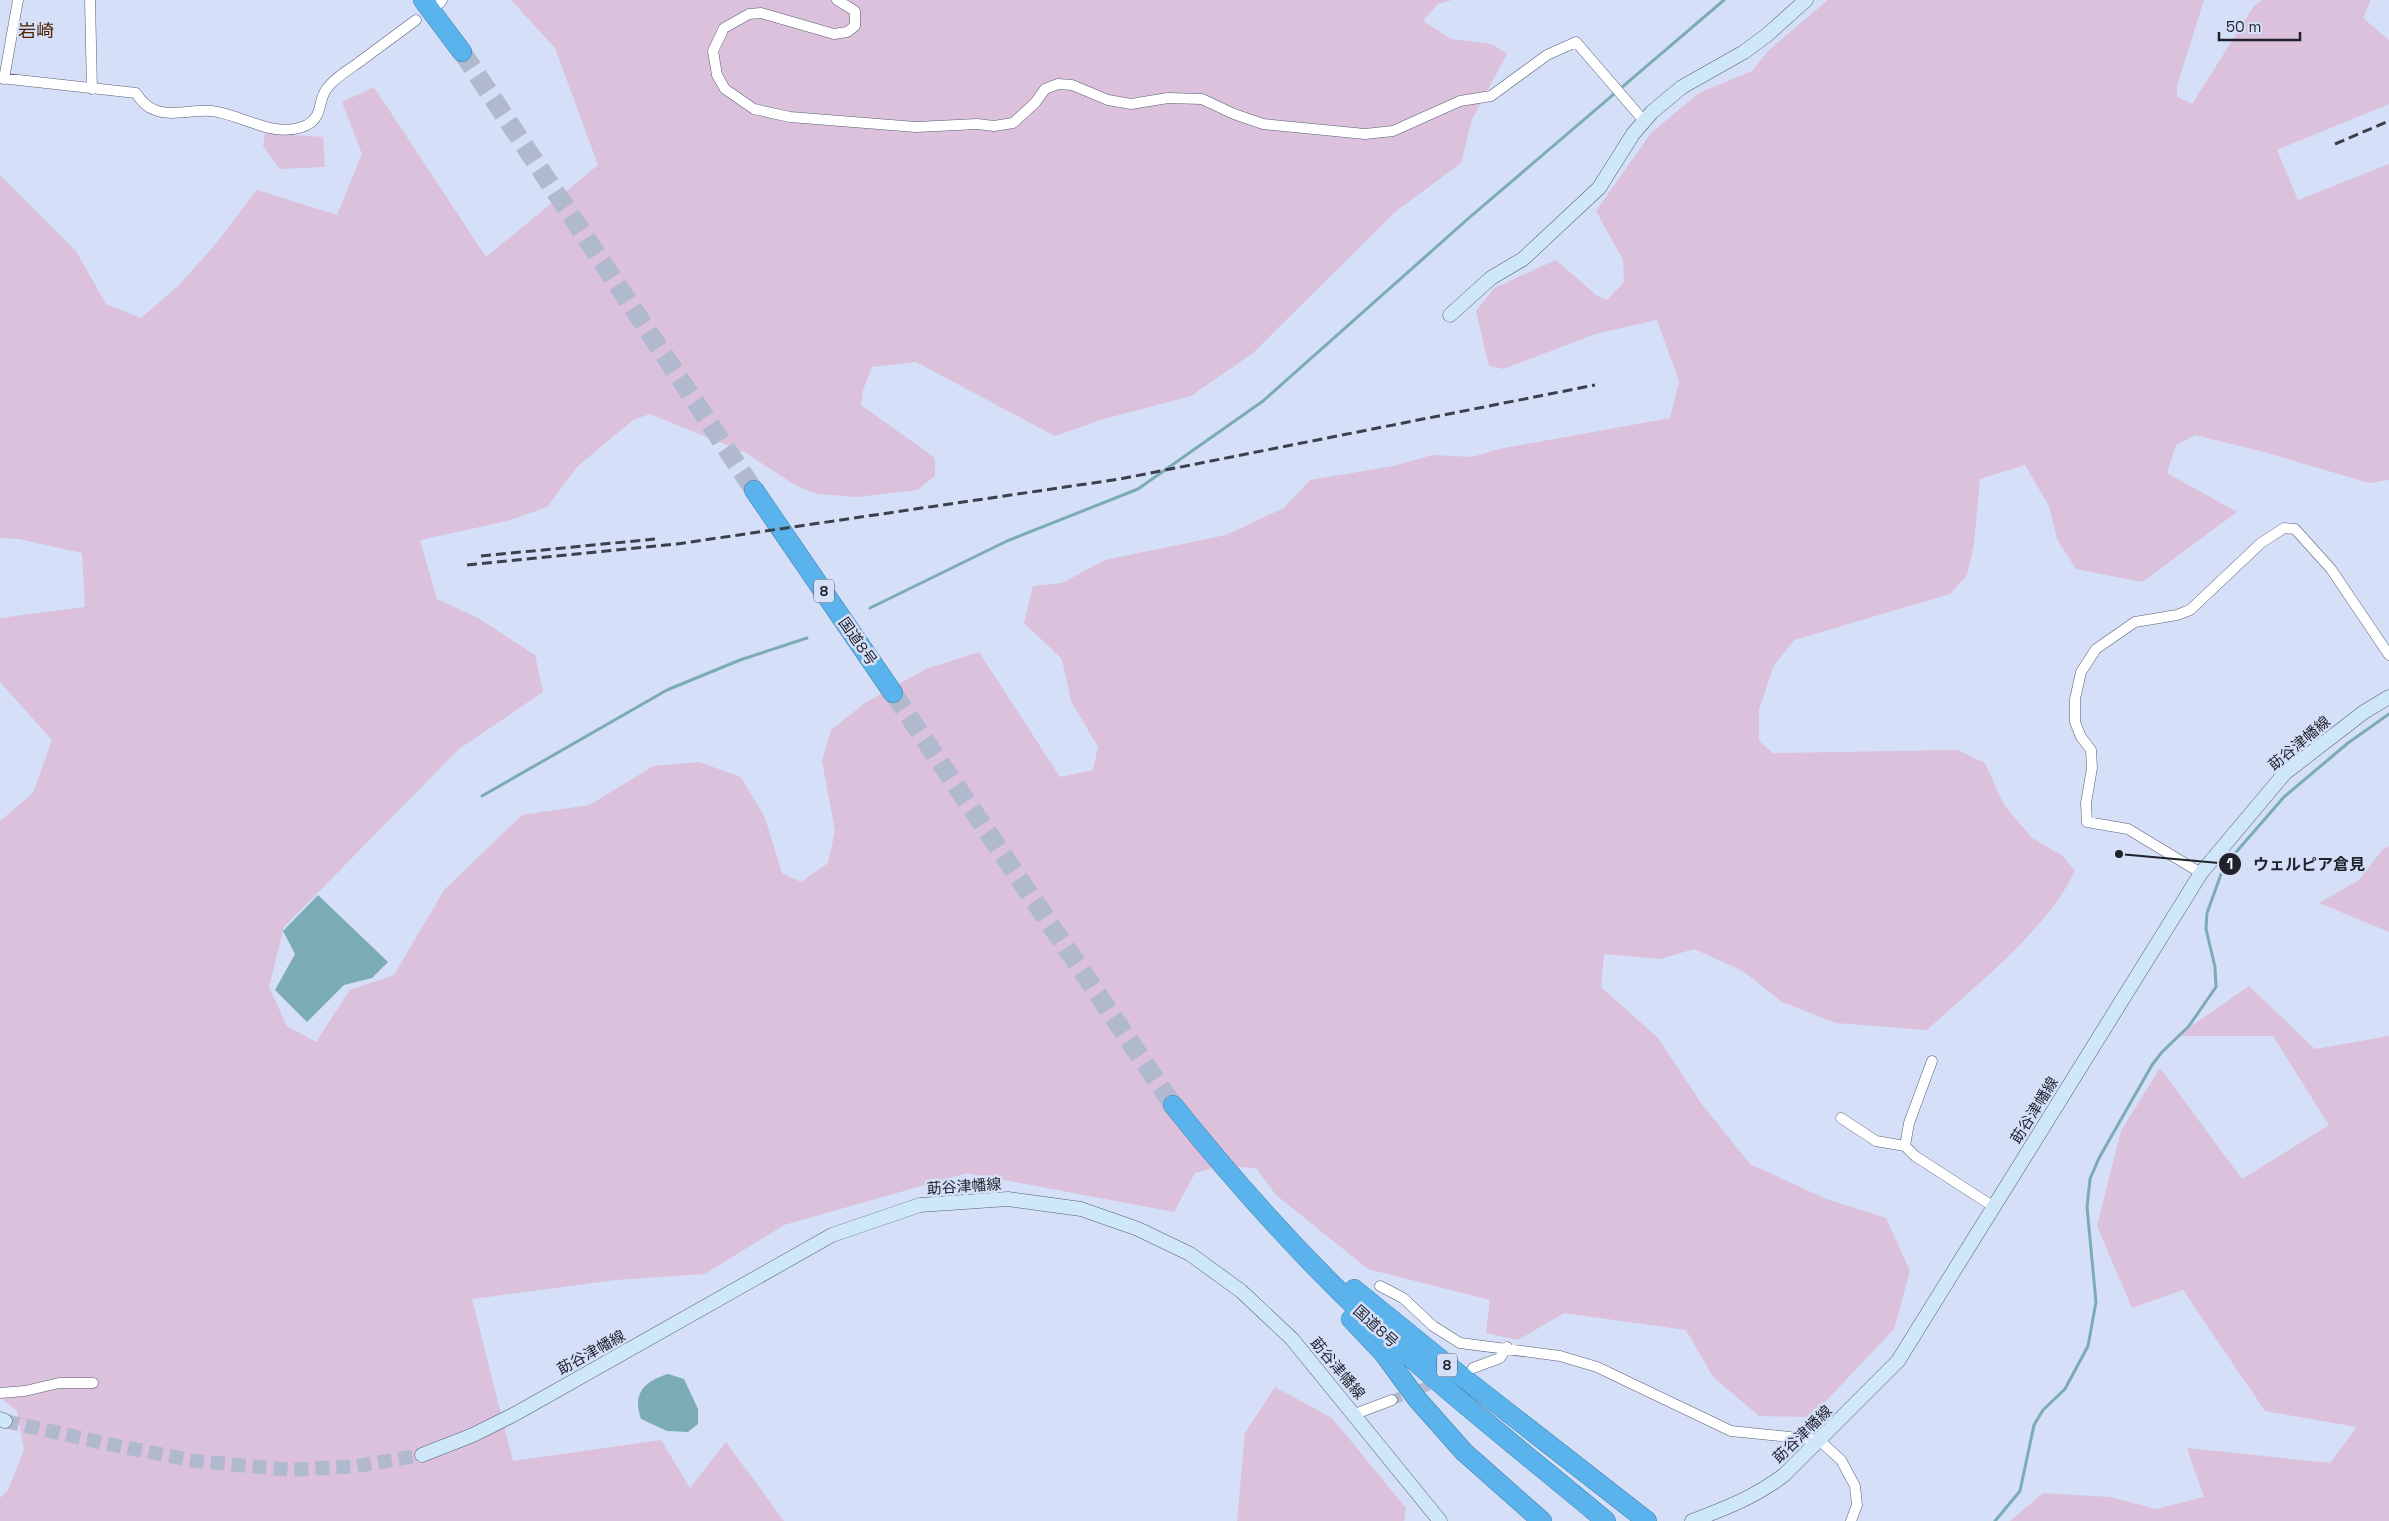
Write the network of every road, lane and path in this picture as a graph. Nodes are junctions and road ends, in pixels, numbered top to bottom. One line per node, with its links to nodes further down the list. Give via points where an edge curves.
1 (18, 0): 8 (street)
2 (90, 0): 9 (street)
3 (837, 0): 10 (street, via 856,11 855,26 847,32 834,34 761,13 749,14 724,28 713,51 717,75 724,89 754,109 790,118 916,127 994,126 1013,123 1045,89 1058,84 1072,85 1108,100 1131,104 1168,98 1202,99 1263,124 1365,134 1393,131 1460,101 1491,96 1547,55 1576,42)
4 (1806, 0): 10 (main road, via 1767,35 1682,88)
5 (435, 1): 7 (highway)
6 (416, 20): 9 (street, via 340,76 321,97 321,109 316,117 294,130 281,130 213,111 155,110 141,102 136,92)
7 (462, 52)
8 (2, 78): 9 (street)
9 (92, 89)
10 (1644, 121): 11 (main road, via 1599,188 1523,259 1491,278)
11 (1450, 315)
12 (754, 490): 14 (highway, 国道8号 / 8)
13 (2389, 655): 16 (street, via 2331,569 2295,529 2284,528 2261,543 2190,610 2135,622 2096,649 2081,672 2075,699 2075,722 2091,750 2092,768 2086,803 2088,822 2128,829)
14 (893, 693)
15 (2389, 696): 16 (main road, 莇谷津幡線, via 2285,773)
16 (2201, 873): 22 (main road, 莇谷津幡線)
17 (1932, 1061): 20 (street, via 1908,1123)
18 (1173, 1105): 21 (highway, 国道8号 / 8)
19 (1841, 1118): 20 (street, via 1876,1141)
20 (1905, 1146): 22 (street, via 1915,1156)
21 (1253, 1202): 23 (highway, 国道8号 / 8); 36 (highway, 8, via 1389,1320)
22 (1994, 1207): 31 (main road, 莇谷津幡線, via 1898,1361)
23 (1330, 1282): 34 (highway, 8, via 1336,1302 1384,1354 1464,1452); 35 (highway, 国道8号 / 8, via 1396,1345)
24 (1380, 1286): 25 (street, via 1403,1298 1433,1326 1460,1343)
25 (1507, 1347): 26 (street, via 1500,1358); 31 (street, via 1560,1356 1598,1367 1731,1431)
26 (1472, 1368)
27 (93, 1383): 28 (street, via 68,1382 24,1391)
28 (0, 1392)
29 (1392, 1400): 30 (street)
30 (1355, 1414): 32 (main road, 莇谷津幡線, via 1292,1339 1241,1291 1190,1254 1138,1229 1081,1209 1008,1200 920,1206 832,1235 515,1414); 33 (main road, 莇谷津幡線)
31 (1819, 1440): 37 (main road, 莇谷津幡線, via 1764,1490 1743,1502); 38 (street, via 1841,1460 1855,1486 1857,1505)
32 (422, 1455)
33 (1440, 1521)
34 (1542, 1521)
35 (1606, 1521)
36 (1647, 1521)
37 (1692, 1521)
38 (1851, 1521)

